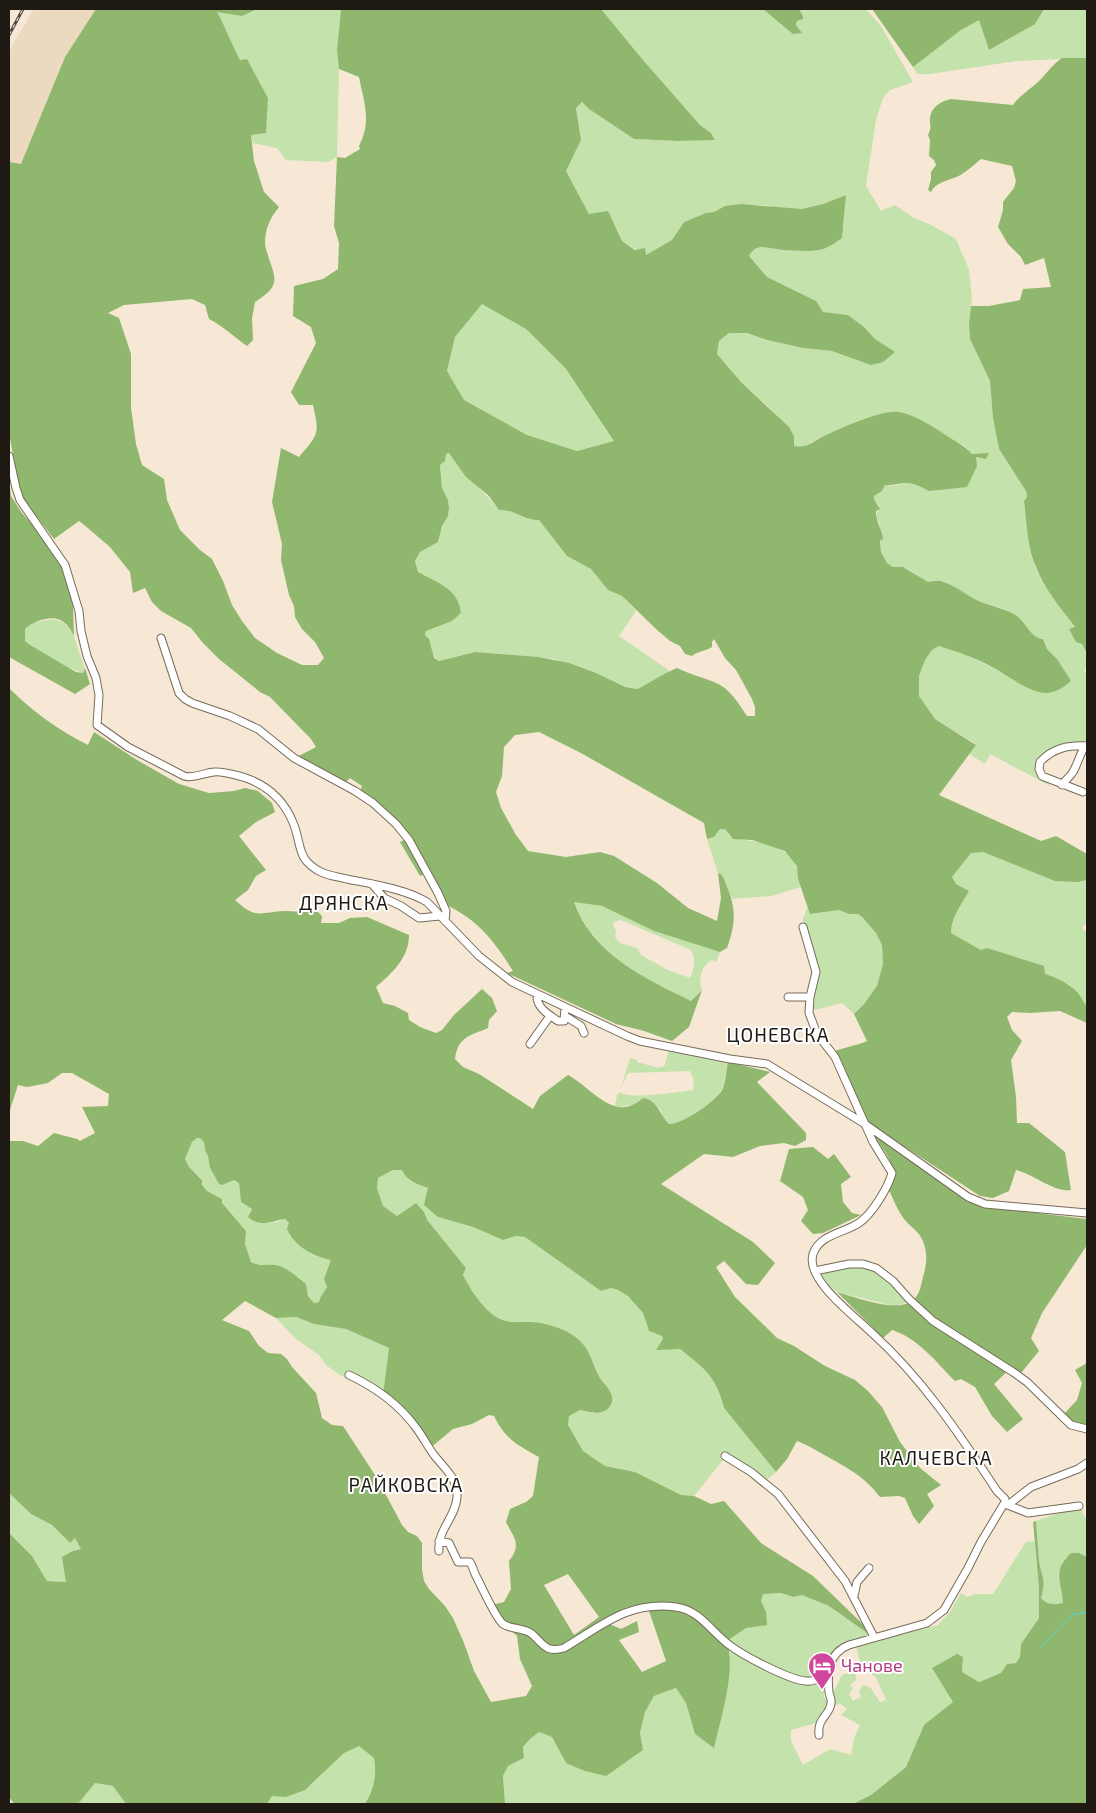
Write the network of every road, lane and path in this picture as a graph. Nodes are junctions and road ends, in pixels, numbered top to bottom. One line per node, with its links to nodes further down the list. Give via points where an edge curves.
1 (9, 456): 6 (street, via 20,500 65,565 71,583 96,678 99,695 97,725 128,747 184,776 218,772 243,777 266,787 289,813 299,848 313,868 324,874)
2 (161, 638): 7 (street, via 179,693 185,699 258,729 294,758 373,803 396,824 409,840 438,893 446,911)
3 (1086, 746): 4 (street); 4 (street, via 1057,749 1040,762 1038,769 1042,776)
4 (1062, 785): 5 (street)
5 (1083, 792)
6 (372, 884): 7 (street, via 420,898); 7 (street, via 384,898 418,918)
7 (442, 918): 9 (street, via 495,970)
8 (803, 927): 11 (street, via 816,972)
9 (537, 994): 12 (street); 13 (street, via 540,1007)
10 (788, 997): 11 (street)
11 (810, 997): 17 (street, via 812,1023 835,1057)
12 (565, 1008): 14 (street); 17 (street, via 640,1040 730,1060 767,1064)
13 (550, 1016): 14 (street, via 560,1022); 16 (street)
14 (565, 1016): 15 (street, via 581,1026)
15 (584, 1032)
16 (530, 1044)
17 (865, 1124): 18 (street, via 968,1197 985,1204); 19 (street, via 891,1169 891,1176 866,1218 827,1237 816,1247 812,1258)
18 (1087, 1213)
19 (815, 1271): 21 (street, via 849,1264 876,1268 933,1322 1027,1382 1071,1426); 24 (street, via 826,1290 914,1375)
20 (349, 1376): 26 (street, via 379,1391 398,1406 452,1476 457,1492 456,1503)
21 (1087, 1429)
22 (726, 1456): 29 (street, via 778,1494)
23 (1087, 1463): 24 (street, via 1078,1470 1031,1487)
24 (1006, 1504): 25 (street, via 1028,1513); 30 (street, via 944,1610 927,1623)
25 (1079, 1506)
26 (439, 1541): 27 (street); 31 (street, via 449,1543 458,1562 472,1564 502,1622 525,1630 548,1649 564,1648 614,1617 636,1609 678,1607 703,1619 735,1650 778,1671 807,1681)
27 (440, 1551)
28 (869, 1568): 29 (street, via 857,1582)
29 (854, 1596): 30 (street)
30 (874, 1637): 31 (street, via 842,1648)
31 (827, 1673): 32 (street, via 832,1701 818,1727)
32 (819, 1735)

